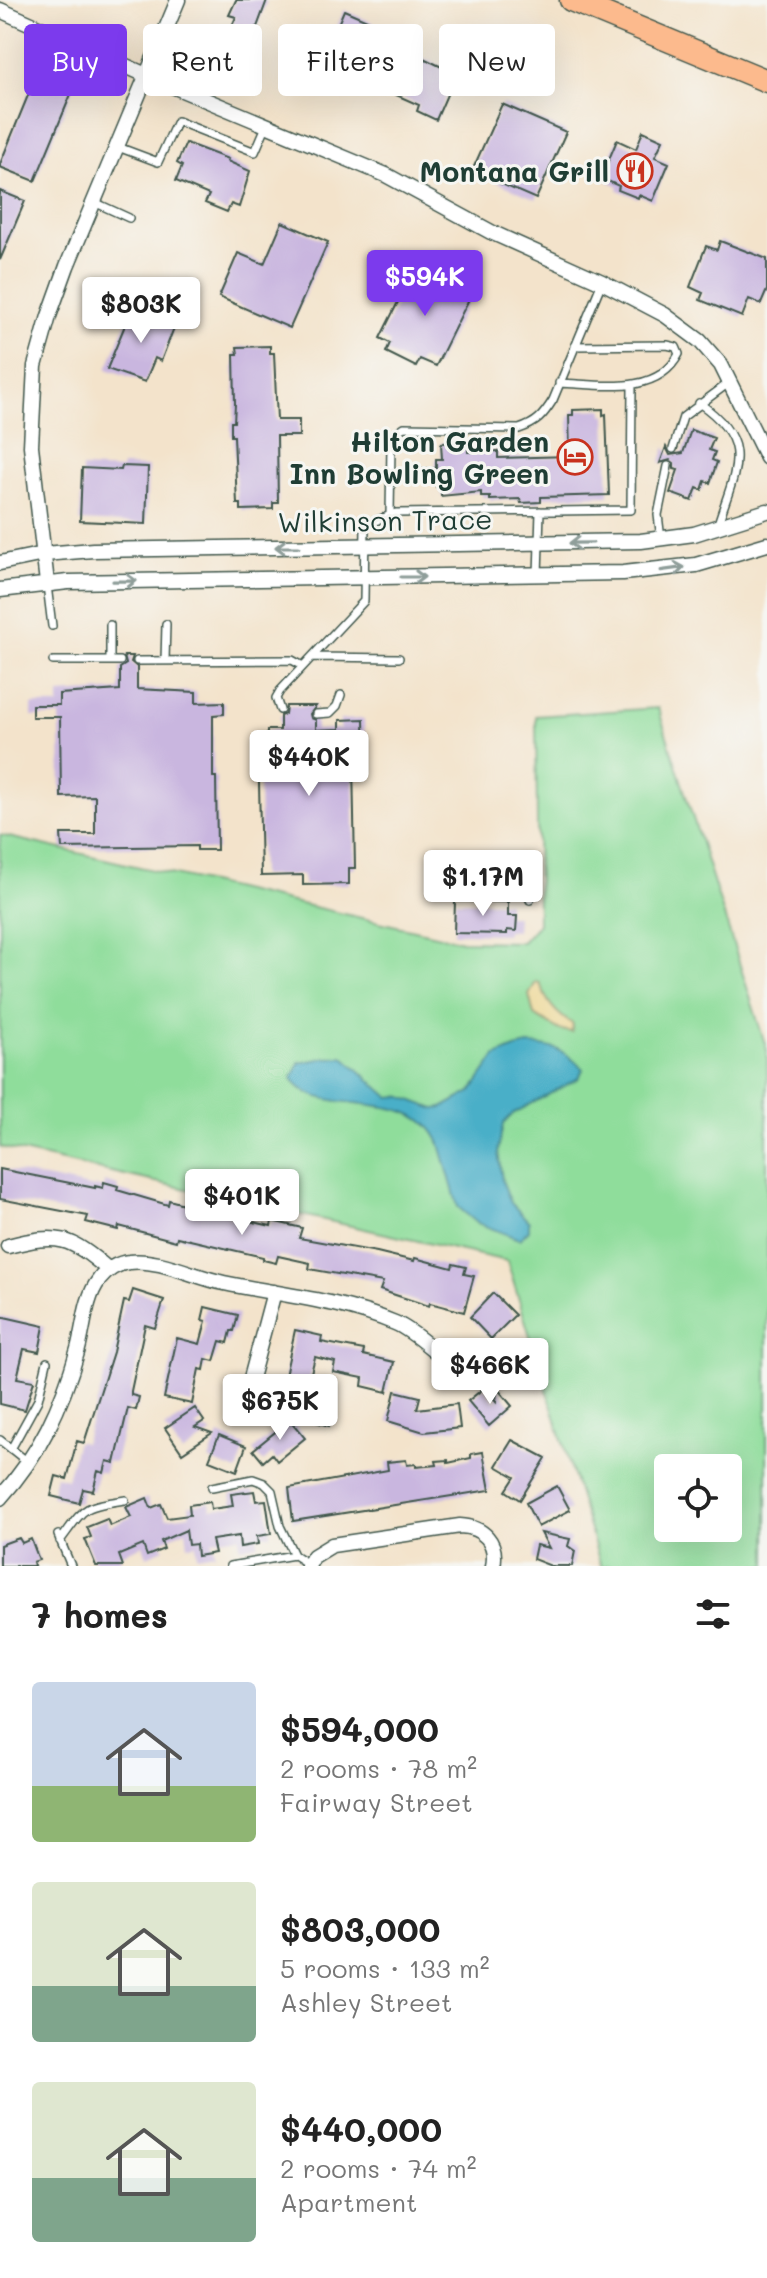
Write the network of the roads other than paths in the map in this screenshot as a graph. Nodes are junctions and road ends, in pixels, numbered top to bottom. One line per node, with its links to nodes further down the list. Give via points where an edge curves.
1 (178, 0): 4 (street)
2 (571, 0): 6 (main road)
3 (0, 10): 5 (street)
4 (168, 24)
5 (143, 74)
6 (767, 81)
7 (143, 82): 10 (street)
8 (198, 96): 9 (street)
9 (267, 124): 10 (lane, via 255,152 177,121 158,162); 13 (street, via 386,175 491,232)
10 (116, 146): 11 (street)
11 (94, 202): 12 (lane); 30 (street, via 35,366 31,446)
12 (129, 218)
13 (602, 282): 14 (lane); 15 (street, via 683,326 721,365)
14 (575, 346): 16 (lane); 17 (lane, via 676,347 675,363 652,380)
15 (730, 382): 18 (lane); 20 (street)
16 (559, 383): 17 (lane); 24 (lane, via 543,416 519,429 404,427 394,434)
17 (632, 385): 22 (lane, via 631,510)
18 (699, 403): 19 (lane, via 683,417); 25 (lane, via 726,428 738,460)
19 (673, 449)
20 (767, 458)
21 (668, 466): 26 (lane, via 658,515)
22 (540, 511): 24 (lane); 27 (lane)
23 (767, 511): 25 (street, Wilkinson Trace)
24 (390, 515): 29 (lane, via 365,525)
25 (716, 528): 26 (street, Wilkinson Trace)
26 (661, 539): 27 (street, Wilkinson Trace, one-way to 27)
27 (539, 544): 29 (street, Wilkinson Trace); 32 (lane)
28 (767, 544): 32 (street, Wilkinson Trace, one-way to 28, via 672,569)
29 (365, 545): 30 (street, Wilkinson Trace, one-way to 30); 33 (lane)
30 (44, 554): 31 (street, Wilkinson Trace); 34 (street)
31 (0, 563)
32 (538, 575): 33 (street, Wilkinson Trace, one-way to 32)
33 (365, 577): 34 (street, Wilkinson Trace, one-way to 33); 39 (lane, via 362,605)
34 (47, 583): 35 (street, Wilkinson Trace); 38 (lane)
35 (0, 590)
36 (166, 624): 45 (lane)
37 (110, 625): 42 (lane)
38 (52, 626)
39 (313, 657): 40 (lane); 46 (lane)
40 (399, 658)
41 (53, 661): 42 (lane)
42 (110, 661): 43 (lane)
43 (120, 661)
44 (137, 661): 45 (lane)
45 (165, 661): 46 (lane, via 292,660)
46 (303, 666): 48 (lane, via 276,698)
47 (341, 695): 49 (lane, via 330,713)
48 (280, 710)
49 (316, 714)
50 (520, 876): 51 (lane)
51 (530, 900)
52 (8, 1246): 53 (street, via 41,1237 63,1239)
53 (109, 1270): 54 (street, via 126,1262 146,1262); 60 (street, via 93,1292 61,1404)
54 (274, 1292): 55 (street, via 397,1324); 57 (street)
55 (444, 1358)
56 (47, 1362): 59 (lane, via 38,1400)
57 (246, 1397)
58 (0, 1440): 59 (lane)
59 (11, 1449): 60 (lane)
60 (29, 1463): 62 (street)
61 (212, 1487): 64 (lane, via 253,1479 264,1483 272,1491)
62 (0, 1498)
63 (125, 1500): 66 (lane, via 97,1504 72,1520 59,1538)
64 (294, 1555): 65 (lane); 67 (lane)
65 (308, 1565): 68 (street, via 332,1545 460,1526 479,1529 487,1537 495,1555)
66 (71, 1566)
67 (230, 1566)
68 (493, 1566)

